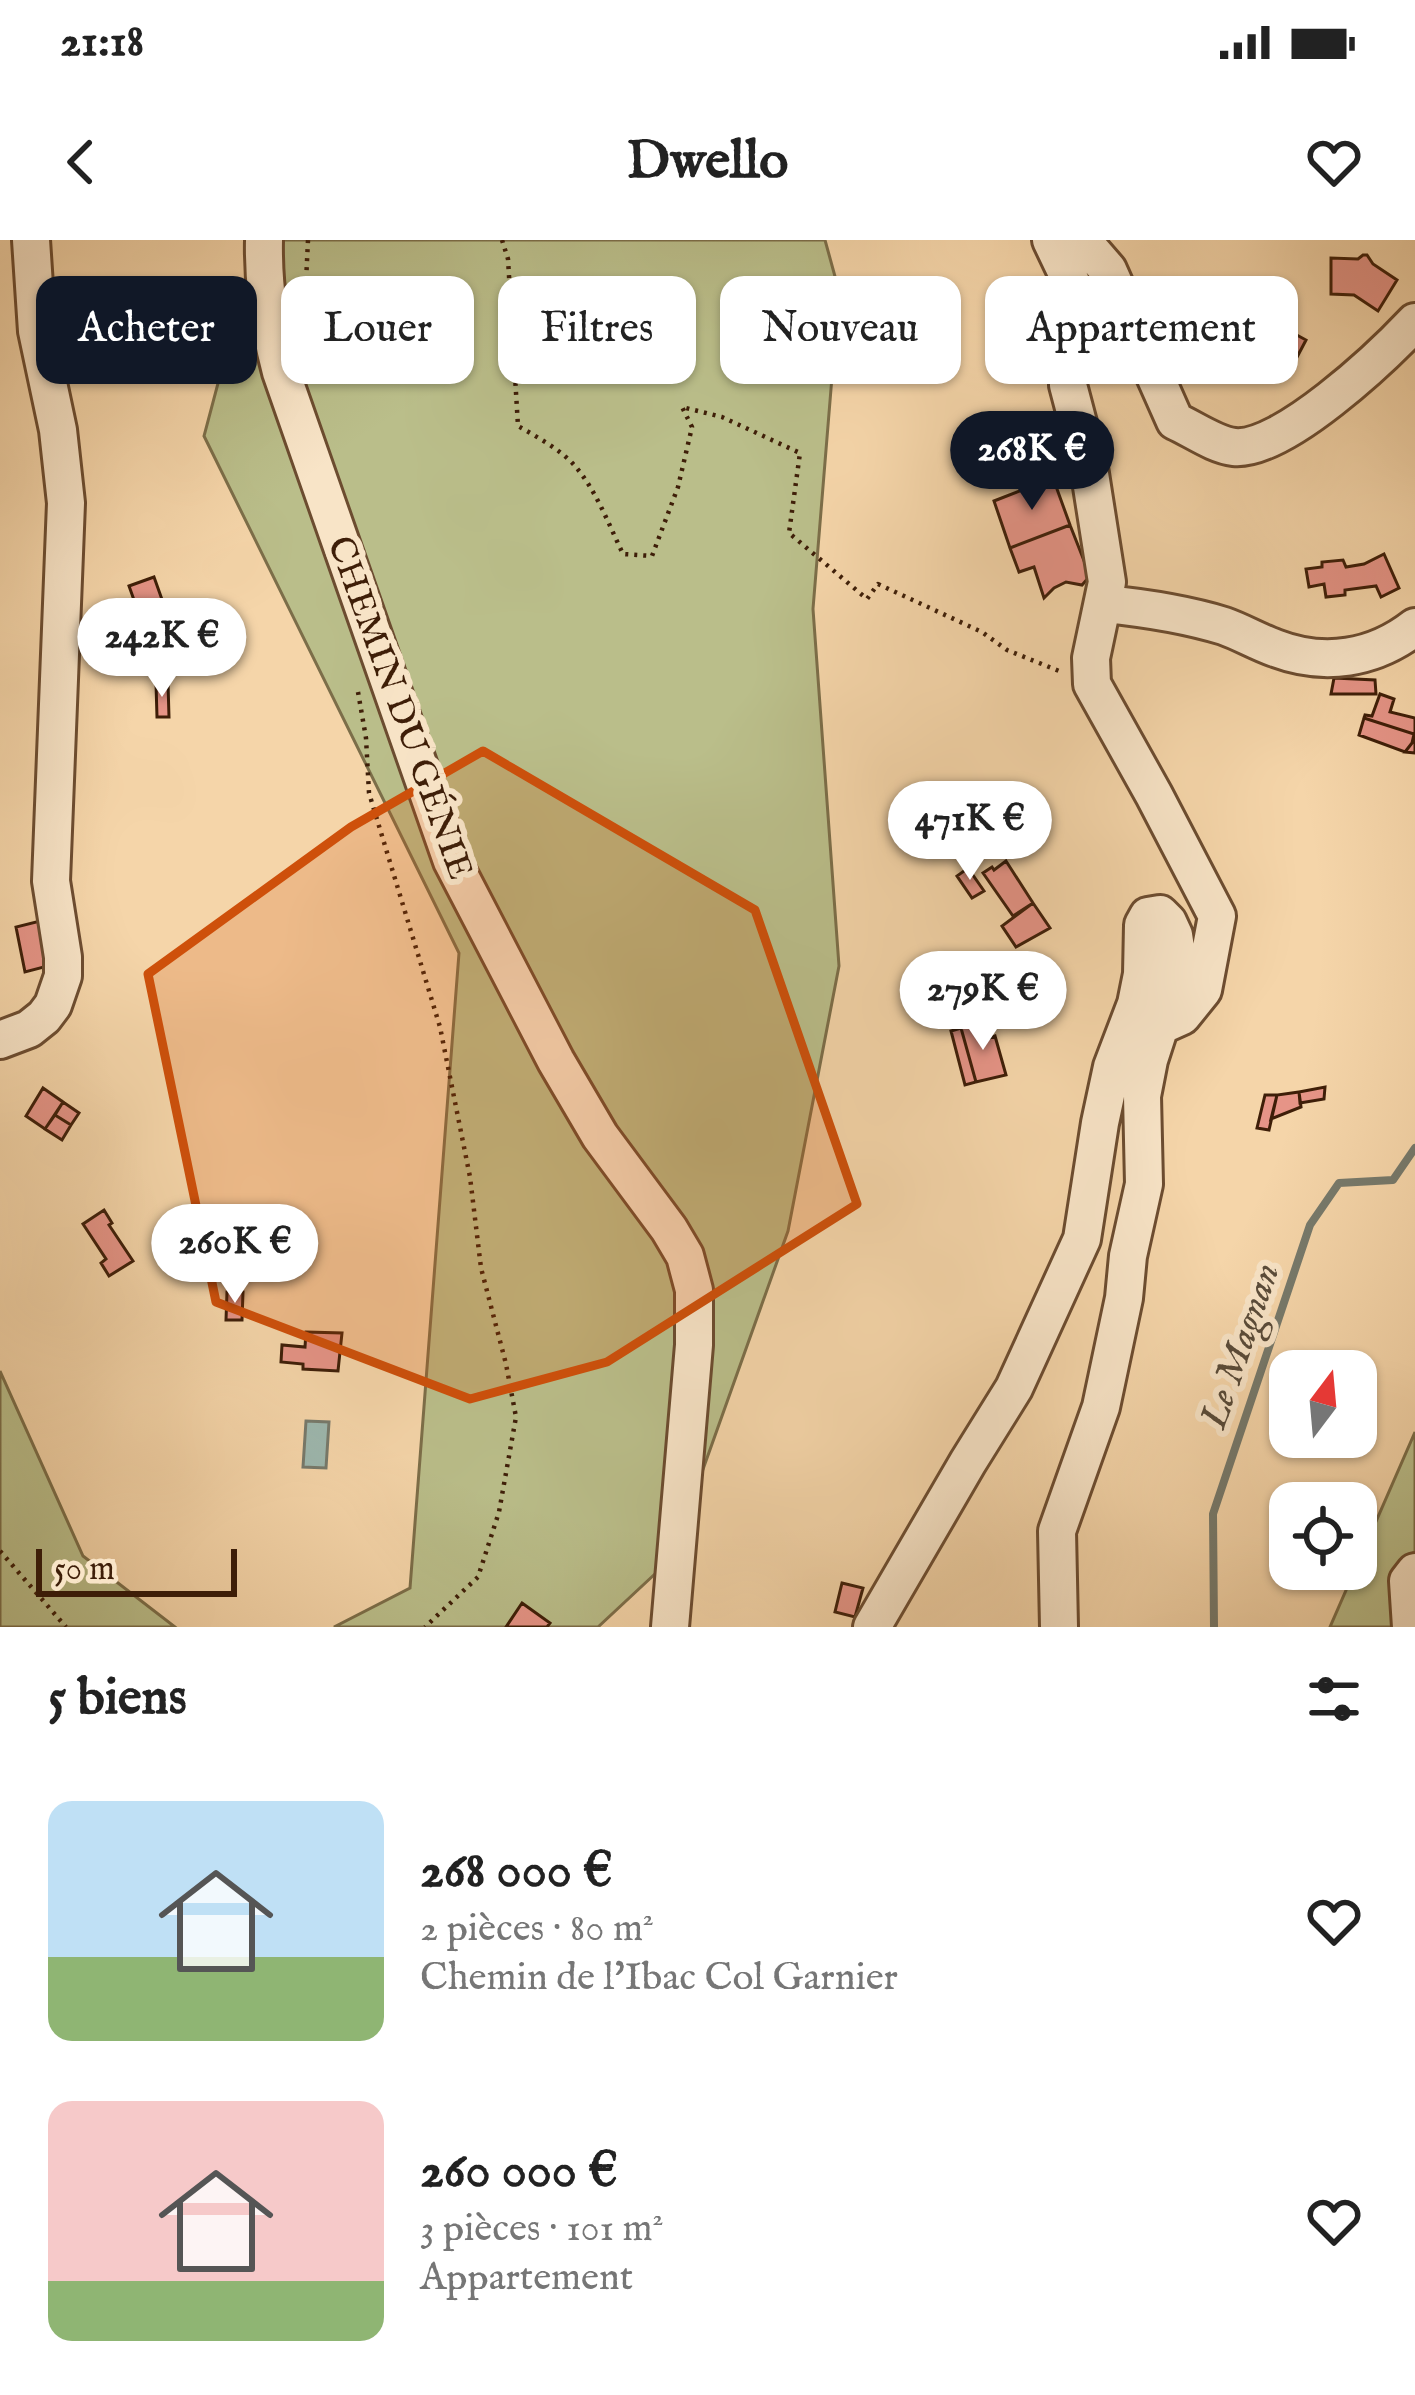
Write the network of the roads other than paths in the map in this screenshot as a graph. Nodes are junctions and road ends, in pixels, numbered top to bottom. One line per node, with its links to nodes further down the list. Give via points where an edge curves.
1 (31, 240): 9 (street, via 65,489 51,881 63,976 44,1017)
2 (264, 240): 11 (street, CHEMIN DU GÉNIE, via 281,372 452,861 589,1117 685,1256 694,1345)
3 (1051, 240): 6 (street, via 1071,282 1068,385 1104,555)
4 (1082, 240): 5 (street, via 1108,270 1175,421 1230,447 1279,436)
5 (1415, 322)
6 (1105, 604): 7 (street, via 1226,627 1312,658 1364,654); 8 (street, via 1092,684 1217,916 1203,990 1182,1016)
7 (1415, 627)
8 (1162, 1025): 12 (street, via 1177,955 1160,914 1143,925 1142,974 1112,1067 1082,1239 1014,1388); 13 (street, via 1142,1096 1144,1184 1115,1341 1057,1531)
9 (0, 1040)
10 (1415, 1572): 14 (street, via 1408,1581)
11 (670, 1627)
12 (872, 1627)
13 (1059, 1627)
14 (1411, 1627)

